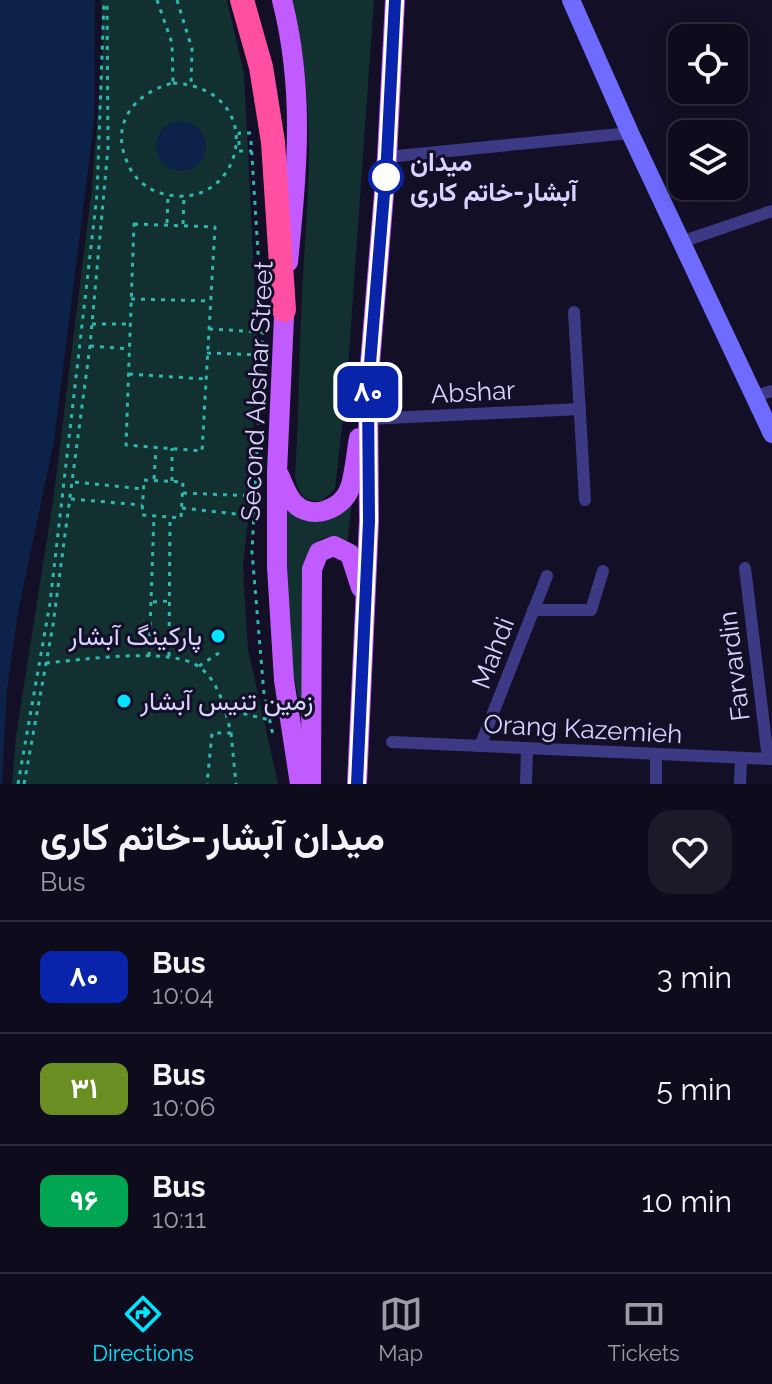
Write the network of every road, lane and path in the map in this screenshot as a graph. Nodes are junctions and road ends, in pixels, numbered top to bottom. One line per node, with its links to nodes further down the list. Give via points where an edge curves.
1 (105, 0): 23 (path, via 108,147); 75 (path, via 97,195 50,603)
2 (157, 0): 8 (path, via 172,43)
3 (177, 0): 9 (path, via 192,49)
4 (242, 0): 21 (highway, via 261,67 273,142)
5 (282, 0): 21 (main road, Second Abshar Street, via 298,98)
6 (395, 0): 12 (main road)
7 (571, 0): 10 (main road)
8 (173, 83): 9 (path); 13 (path, via 139,98 122,131 129,168 141,183)
9 (191, 83): 11 (path, via 223,103)
10 (630, 133): 12 (street); 18 (main road)
11 (238, 139): 11 (path, via 239,133 251,132 252,151 239,151); 14 (path, via 225,174 211,187)
12 (387, 157): 33 (main road)
13 (168, 195): 14 (path); 16 (path)
14 (184, 196): 17 (path)
15 (772, 211): 18 (street)
16 (167, 224): 17 (path); 19 (path, via 134,224)
17 (183, 224): 20 (path, via 215,227)
18 (681, 242): 34 (main road)
19 (131, 299): 20 (path); 24 (path)
20 (211, 301): 25 (path)
21 (284, 310): 40 (main road, Second Abshar Street)
22 (574, 312): 35 (street)
23 (92, 324): 24 (path); 27 (path)
24 (130, 324): 28 (path)
25 (209, 329): 26 (path); 29 (path)
26 (263, 332)
27 (90, 346): 28 (path); 41 (path)
28 (130, 349): 31 (path)
29 (207, 353): 30 (path); 32 (path)
30 (262, 355)
31 (129, 374): 32 (path); 38 (path, via 126,445)
32 (206, 379): 39 (path, via 202,451)
33 (368, 388): 36 (main road); 40 (main road, via 349,490 340,505 308,512 294,503)
34 (763, 394): 37 (main road)
35 (580, 409): 36 (street, Abshar); 48 (street)
36 (368, 419): 57 (main road)
37 (772, 434)
38 (156, 447): 39 (path); 42 (path)
39 (172, 448): 43 (path)
40 (277, 472): 78 (main road, Second Abshar Street, via 284,680)
41 (73, 481): 44 (path); 47 (path)
42 (154, 481): 43 (path); 44 (path, via 144,480)
43 (172, 482): 45 (path, via 183,482)
44 (143, 489): 49 (path)
45 (182, 493): 46 (path); 50 (path)
46 (255, 496)
47 (71, 499): 49 (path); 64 (path)
48 (585, 500)
49 (142, 505): 51 (path, via 142,515)
50 (181, 508): 52 (path); 53 (path, via 181,518)
51 (154, 516): 53 (path); 59 (path)
52 (254, 516)
53 (170, 517): 58 (path)
54 (745, 568): 73 (street, Farvardin)
55 (603, 571): 60 (street, via 591,610)
56 (547, 576): 60 (street, Mahdi)
57 (365, 599): 79 (main road, via 350,554 334,546 319,552 312,569); 80 (main road)
58 (169, 601): 59 (path); 63 (path)
59 (151, 602): 62 (path)
60 (533, 610): 70 (street, Mahdi)
61 (219, 653): 65 (path)
62 (149, 656): 63 (path); 64 (path)
63 (169, 656): 65 (path)
64 (46, 663): 75 (path)
65 (199, 666): 66 (path, via 220,693)
66 (224, 709): 67 (path); 68 (path)
67 (270, 720)
68 (231, 733): 76 (path, via 212,733); 77 (path)
69 (392, 742): 70 (street, Orang Kazemieh)
70 (480, 746): 71 (street, Orang Kazemieh)
71 (527, 748): 72 (street, Orang Kazemieh); 81 (street)
72 (656, 755): 74 (street, Orang Kazemieh); 82 (street)
73 (770, 759): 74 (street, Orang Kazemieh)
74 (741, 760): 83 (street)
75 (21, 784)
76 (207, 784)
77 (236, 784)
78 (300, 784)
79 (311, 784)
80 (357, 784)
81 (526, 784)
82 (656, 784)
83 (740, 784)

